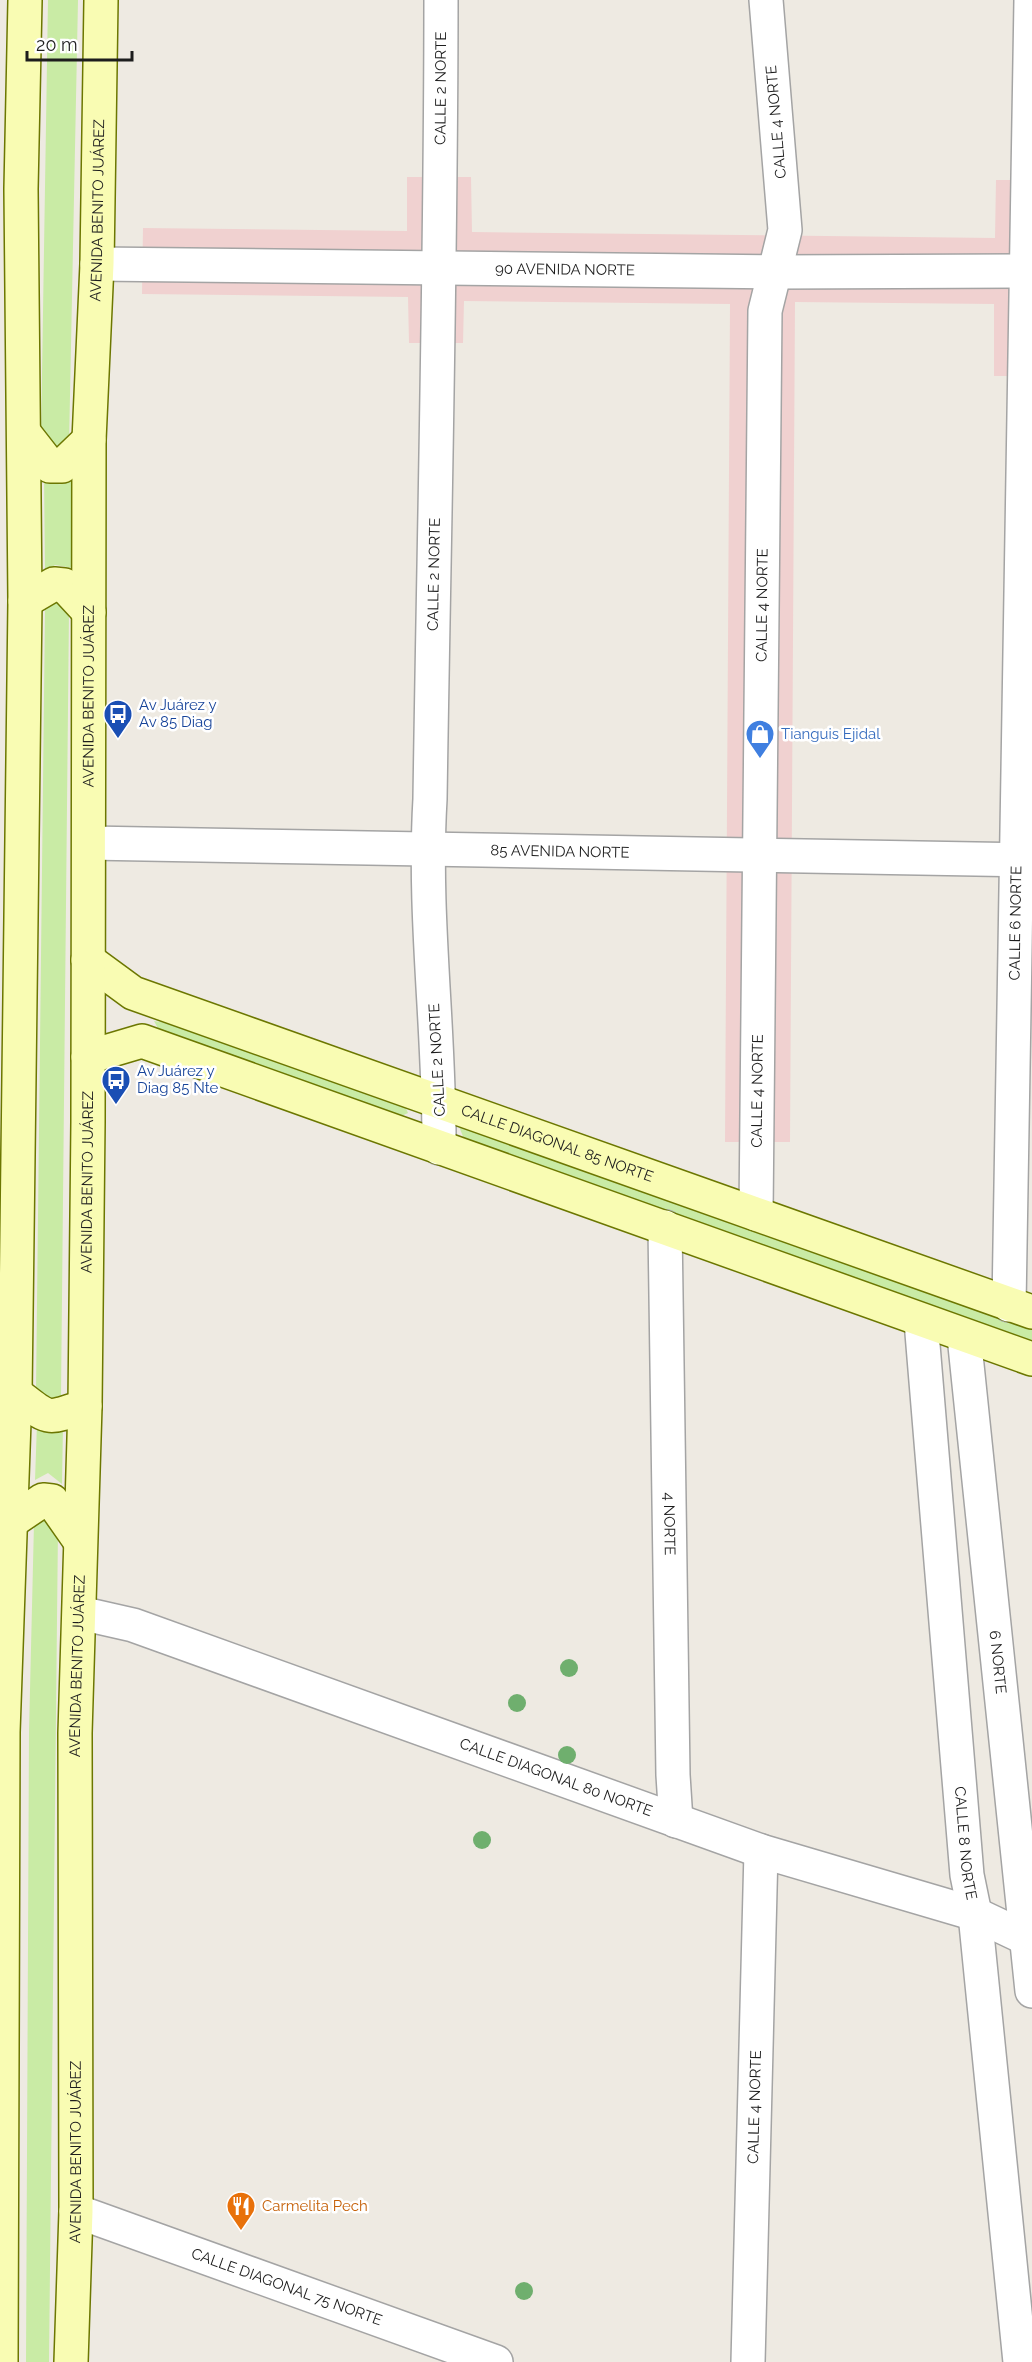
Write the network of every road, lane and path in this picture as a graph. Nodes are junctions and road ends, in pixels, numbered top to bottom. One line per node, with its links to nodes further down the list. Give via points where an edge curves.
1 (25, 0): 6 (main road, via 21,189)
2 (101, 0): 7 (main road, AVENIDA BENITO JUÁREZ)
3 (441, 0): 8 (street, CALLE 2 NORTE)
4 (766, 0): 10 (street, CALLE 4 NORTE, via 785,230)
5 (1031, 0): 9 (street, CALLE 6 NORTE)
6 (12, 259): 11 (main road)
7 (97, 264): 8 (street, 90 AVENIDA NORTE); 12 (main road, AVENIDA BENITO JUÁREZ)
8 (438, 269): 10 (street, 90 AVENIDA NORTE); 16 (street, CALLE 2 NORTE)
9 (1029, 271): 10 (street, 90 AVENIDA NORTE); 18 (street, CALLE 6 NORTE)
10 (777, 272): 17 (street, CALLE 4 NORTE, via 765,311)
11 (25, 434): 12 (main road, via 50,466 62,466); 13 (main road)
12 (88, 440): 14 (main road, AVENIDA BENITO JUÁREZ)
13 (25, 601): 14 (main road, via 54,584 64,585); 20 (main road)
14 (89, 612): 15 (main road, AVENIDA BENITO JUÁREZ)
15 (89, 843): 16 (street, 85 AVENIDA NORTE); 19 (main road, AVENIDA BENITO JUÁREZ)
16 (427, 851): 17 (street, 85 AVENIDA NORTE); 22 (street, CALLE 2 NORTE)
17 (760, 854): 18 (street, 85 AVENIDA NORTE); 24 (street, CALLE 4 NORTE)
18 (1025, 859): 26 (street, CALLE 6 NORTE)
19 (88, 960): 21 (main road, AVENIDA BENITO JUÁREZ); 22 (main road, CALLE DIAGONAL 85 NORTE, via 133,993)
20 (10, 985): 30 (main road)
21 (88, 1057): 23 (main road, via 142,1041); 31 (main road, AVENIDA BENITO JUÁREZ)
22 (440, 1100): 23 (street, CALLE 2 NORTE); 24 (main road, CALLE DIAGONAL 85 NORTE)
23 (439, 1148): 25 (main road)
24 (756, 1214): 26 (main road, CALLE DIAGONAL 85 NORTE)
25 (665, 1227): 27 (main road); 36 (street, 4 NORTE)
26 (1021, 1309)
27 (921, 1321): 28 (main road); 38 (street, CALLE 8 NORTE, via 967,1875)
28 (964, 1336): 29 (main road); 39 (street, 6 NORTE)
29 (1032, 1359)
30 (15, 1393): 31 (main road, via 45,1417); 32 (main road)
31 (85, 1406): 33 (main road, AVENIDA BENITO JUÁREZ)
32 (9, 1523): 33 (main road, via 43,1500 52,1501); 34 (main road)
33 (80, 1541): 35 (main road, AVENIDA BENITO JUÁREZ)
34 (4, 1583): 41 (main road)
35 (80, 1613): 36 (street, CALLE DIAGONAL 80 NORTE, via 133,1625); 42 (main road, AVENIDA BENITO JUÁREZ, via 75,1733)
36 (676, 1821): 37 (street, CALLE DIAGONAL 80 NORTE)
37 (761, 1851): 38 (street, CALLE DIAGONAL 80 NORTE); 47 (street, CALLE 4 NORTE)
38 (975, 1914): 39 (street, CALLE DIAGONAL 80 NORTE); 48 (street, CALLE 8 NORTE)
39 (1029, 1940): 40 (street, 6 NORTE)
40 (1032, 1991)
41 (2, 2183): 44 (main road)
42 (76, 2211): 43 (street, CALLE DIAGONAL 75 NORTE); 45 (main road, AVENIDA BENITO JUÁREZ)
43 (415, 2349): 46 (street, CALLE DIAGONAL 75 NORTE)
44 (1, 2362)
45 (71, 2362)
46 (496, 2362)
47 (748, 2362)
48 (1020, 2362)

